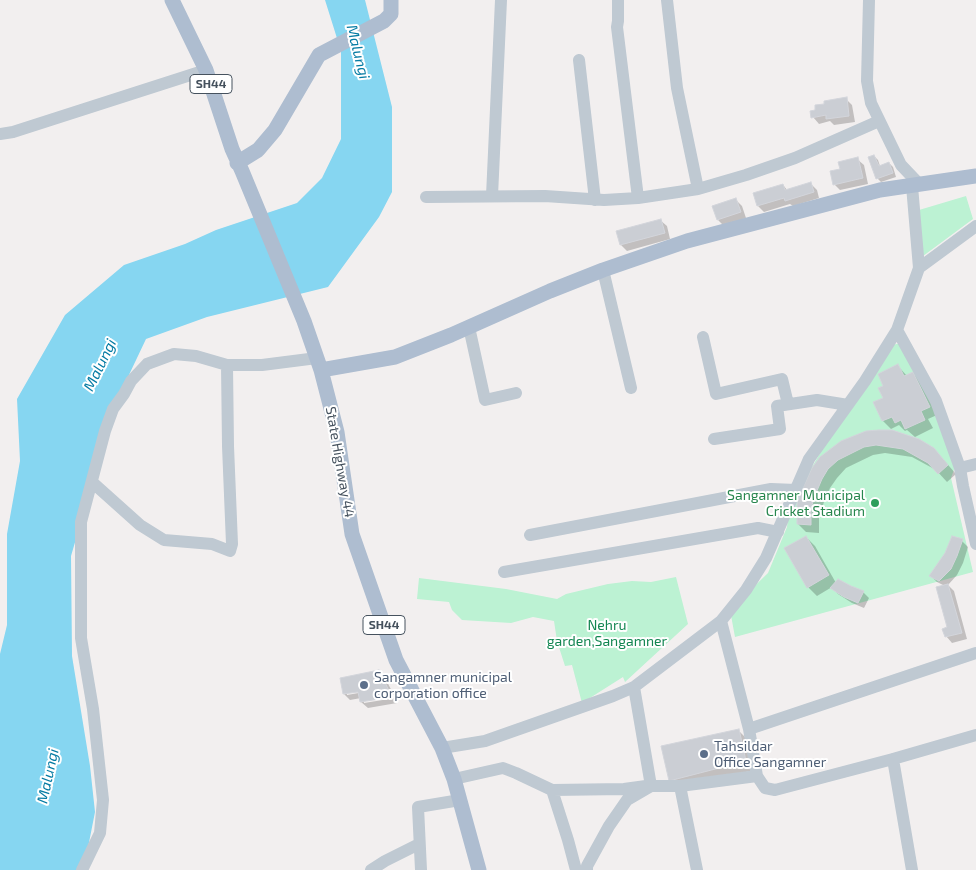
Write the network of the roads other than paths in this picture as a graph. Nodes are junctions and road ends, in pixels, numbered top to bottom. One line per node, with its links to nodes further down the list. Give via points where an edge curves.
1 (172, 0): 8 (main road, State Highway 44 / SH44)
2 (390, 0): 11 (main road, via 391,14 384,21 319,55 275,130)
3 (502, 0): 15 (street)
4 (618, 0): 17 (street, via 616,27)
5 (667, 0): 14 (street, via 677,88)
6 (870, 0): 9 (street, via 867,81)
7 (579, 60): 18 (street)
8 (206, 70): 10 (street); 11 (main road, State Highway 44 / SH44)
9 (879, 121): 13 (street, via 901,165); 14 (street, via 795,158)
10 (0, 134)
11 (239, 167): 25 (main road, State Highway 44 / SH44)
12 (976, 176): 13 (main road)
13 (916, 185): 20 (street); 21 (main road, via 880,190 687,241)
14 (698, 189): 17 (street)
15 (492, 196): 16 (street); 18 (street)
16 (426, 197)
17 (638, 198): 18 (street)
18 (595, 200)
19 (976, 226): 20 (street)
20 (919, 268): 23 (street)
21 (603, 270): 22 (main road); 27 (street)
22 (469, 327): 25 (main road, via 395,357); 28 (street, via 486,400)
23 (897, 330): 30 (street); 33 (street, via 936,401)
24 (703, 337): 29 (street, via 716,394 782,379)
25 (319, 364): 26 (street); 45 (main road, State Highway 44 / SH44, via 337,432 352,534 396,660)
26 (227, 365): 34 (street, via 196,356 174,354 146,364 112,409); 34 (street, via 230,551 212,544 164,540 140,525)
27 (632, 388)
28 (516, 393)
29 (788, 404): 30 (street, via 817,400); 31 (street, via 777,406 780,428)
30 (848, 404): 35 (street, via 809,459)
31 (714, 439)
32 (976, 464): 33 (street)
33 (960, 468): 38 (street)
34 (92, 482): 54 (street, via 81,522 81,638 103,800 100,833)
35 (796, 490): 36 (street); 37 (street, via 771,489)
36 (778, 532): 39 (street, via 758,528); 40 (street, via 746,590)
37 (530, 535)
38 (976, 544)
39 (504, 572)
40 (721, 621): 42 (street); 43 (street)
41 (976, 653): 43 (street)
42 (634, 687): 45 (street, via 485,741); 49 (street)
43 (749, 729): 47 (street)
44 (976, 735): 46 (street)
45 (442, 748): 48 (main road, State Highway 44 / SH44)
46 (893, 759): 47 (street, via 775,790 765,788); 61 (street)
47 (757, 776): 50 (street)
48 (454, 779): 51 (street, via 503,768); 52 (main road, State Highway 44 / SH44)
49 (651, 786): 50 (street); 51 (street); 59 (street, via 627,800)
50 (680, 786): 60 (street)
51 (552, 790): 58 (street)
52 (460, 800): 53 (street, via 418,807); 57 (main road, State Highway 44 / SH44)
53 (419, 844): 55 (street); 56 (street)
54 (82, 870)
55 (371, 870)
56 (421, 870)
57 (479, 870)
58 (576, 870)
59 (586, 870)
60 (697, 870)
61 (912, 870)

